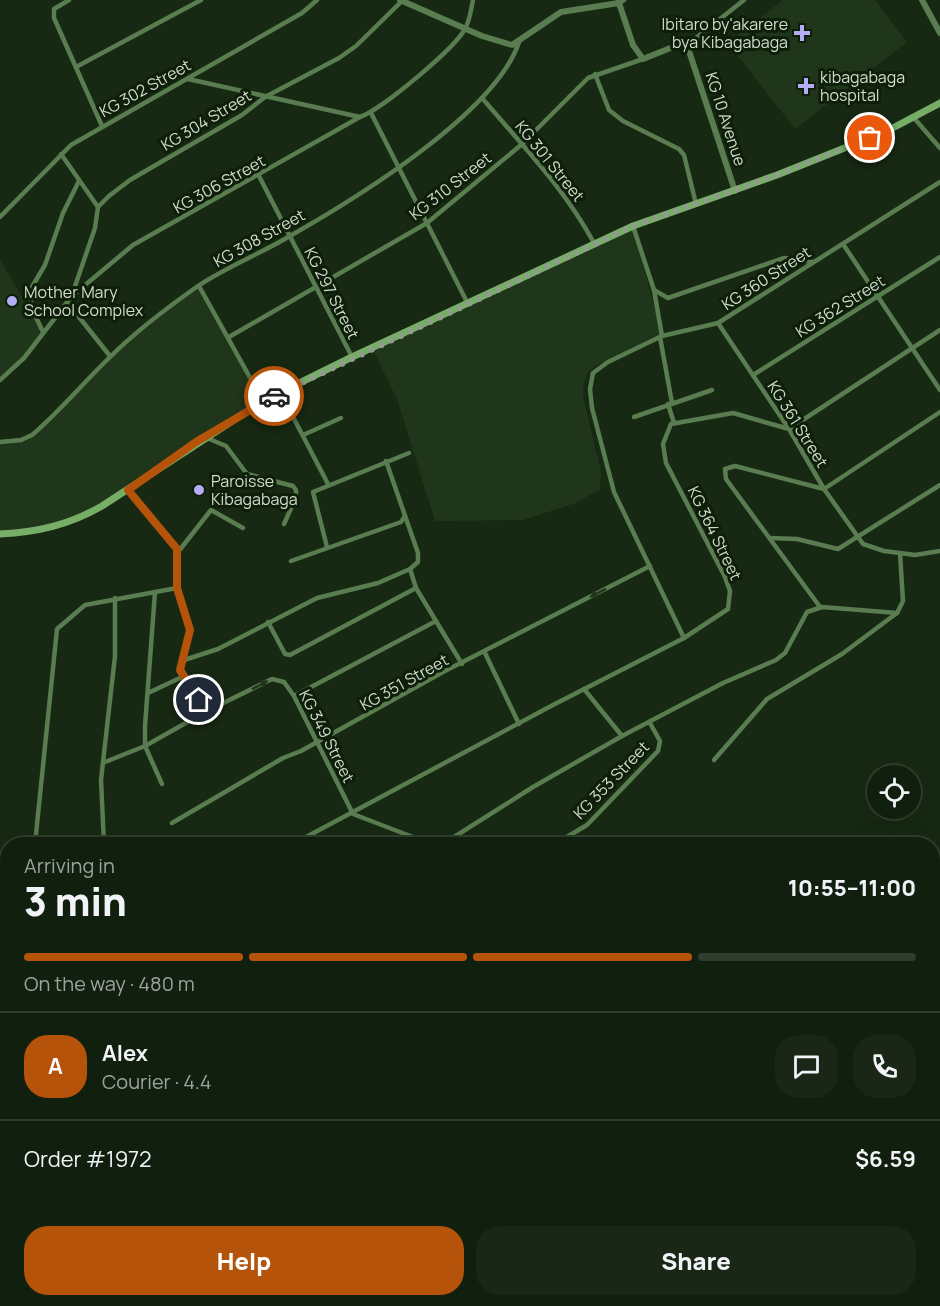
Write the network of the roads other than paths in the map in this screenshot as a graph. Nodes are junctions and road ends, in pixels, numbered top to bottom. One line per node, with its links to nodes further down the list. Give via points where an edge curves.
1 (69, 0): 14 (street, via 54,9 54,18)
2 (201, 0): 14 (street)
3 (317, 0): 16 (street, KG 302 Street, via 302,13)
4 (473, 0): 9 (street)
5 (744, 0): 12 (street)
6 (922, 0): 10 (street)
7 (405, 1): 9 (street); 17 (street, KG 304 Street, via 339,58)
8 (620, 1): 11 (street, via 561,12); 13 (street, via 635,51)
9 (466, 29): 11 (street, via 505,44); 20 (street, KG 306 Street)
10 (940, 33)
11 (519, 42): 18 (street, KG 308 Street, via 510,65)
12 (687, 45): 13 (street); 31 (street, KG 10 Avenue)
13 (643, 59): 15 (street, KG 310 Street)
14 (76, 67): 23 (street)
15 (595, 74): 24 (street, KG 310 Street); 32 (street, via 609,110 679,149)
16 (188, 79): 17 (street); 23 (street, KG 302 Street)
17 (266, 97): 21 (street); 33 (street, KG 304 Street, via 130,180)
18 (482, 98): 24 (street, KG 301 Street); 27 (street, KG 308 Street)
19 (940, 103): 22 (main road)
20 (371, 113): 21 (street, KG 306 Street); 27 (street)
21 (360, 117): 28 (street, KG 306 Street)
22 (914, 118): 25 (street); 31 (main road)
23 (102, 126): 26 (street, KG 302 Street)
24 (521, 145): 35 (street, KG 310 Street); 38 (street, KG 301 Street, via 565,195)
25 (940, 148)
26 (61, 154): 29 (street); 34 (street, KG 302 Street)
27 (399, 167): 35 (street); 37 (street, KG 308 Street)
28 (259, 176): 37 (street, KG 297 Street); 45 (street, KG 306 Street, via 133,245)
29 (79, 181): 33 (street); 51 (street, via 45,265 29,292)
30 (940, 182): 39 (street, KG 360 Street)
31 (735, 191): 32 (main road)
32 (696, 205): 36 (main road)
33 (98, 207): 45 (street, via 95,228)
34 (0, 217)
35 (427, 223): 42 (street, KG 310 Street); 48 (street)
36 (633, 226): 38 (main road); 44 (street)
37 (290, 236): 42 (street, KG 297 Street); 43 (street, KG 308 Street)
38 (594, 243): 48 (main road)
39 (843, 244): 41 (street, KG 360 Street); 46 (street)
40 (940, 257): 46 (street, KG 362 Street)
41 (813, 262): 44 (street, via 784,258 668,298); 49 (street, KG 360 Street)
42 (315, 285): 52 (street, KG 310 Street); 56 (street, KG 297 Street)
43 (199, 286): 52 (street); 55 (street, KG 308 Street)
44 (654, 290): 53 (street)
45 (72, 296): 47 (street, KG 306 Street)
46 (879, 296): 54 (street); 57 (street, KG 362 Street)
47 (67, 302): 51 (street, KG 306 Street); 55 (street)
48 (468, 304): 56 (main road)
49 (718, 323): 53 (street, KG 360 Street); 57 (street, KG 361 Street)
50 (940, 330): 54 (street)
51 (43, 332): 58 (street, KG 306 Street, via 24,358)
52 (229, 337): 62 (street)
53 (662, 337): 63 (street); 89 (street, KG 360 Street, via 596,369 591,381 592,408 606,470)
54 (913, 348): 60 (street); 68 (street)
55 (110, 356): 71 (street, KG 308 Street, via 32,435)
56 (352, 357): 61 (main road)
57 (753, 375): 68 (street, KG 361 Street)
58 (0, 380)
59 (712, 390): 63 (street)
60 (940, 390)
61 (280, 392): 62 (main road); 69 (street)
62 (263, 401): 70 (main road)
63 (670, 403): 65 (street); 67 (street)
64 (940, 412): 76 (street)
65 (634, 417)
66 (341, 418): 69 (street)
67 (674, 423): 68 (street, via 733,413); 99 (street, KG 364 Street, via 663,444 666,463 725,577 730,599 728,609)
68 (789, 429): 76 (street, KG 361 Street)
69 (303, 435): 74 (street)
70 (204, 437): 77 (main road); 79 (street, via 226,446 247,474 296,490)
71 (0, 442)
72 (409, 453): 73 (street)
73 (386, 461): 74 (street); 78 (street)
74 (328, 484): 84 (street, via 315,490 313,496)
75 (940, 485): 82 (street)
76 (824, 489): 82 (street, KG 361 Street); 83 (street, via 745,468 727,467 726,479)
77 (128, 490): 81 (main road, via 65,525); 86 (street)
78 (405, 516): 84 (street, via 401,522); 90 (street, via 418,553 418,562)
79 (284, 524)
80 (243, 528): 86 (street, via 211,510)
81 (0, 534)
82 (859, 537): 83 (street, via 838,549 797,539); 87 (street, via 872,548)
83 (770, 538): 95 (street)
84 (327, 546): 88 (street)
85 (940, 550): 87 (street)
86 (178, 552): 91 (street)
87 (900, 554): 96 (street, via 903,601)
88 (291, 561)
89 (650, 566): 99 (street, KG 360 Street); 100 (street, KG 351 Street, one-way to 100)
90 (410, 569): 92 (street); 98 (street, via 378,583 317,598)
91 (177, 588): 93 (street); 101 (street, via 190,630)
92 (416, 588): 97 (street); 98 (street, via 290,655 285,654)
93 (155, 592): 94 (street); 105 (street)
94 (115, 598): 114 (street, via 115,656); 118 (street, via 85,604 55,633)
95 (820, 607): 96 (street); 108 (street, via 804,616 785,653 776,660 723,683)
96 (897, 613): 113 (street, via 842,654 767,699)
97 (436, 621): 102 (street); 106 (street)
98 (268, 622): 101 (street, via 218,649)
99 (684, 638): 104 (street, KG 364 Street)
100 (485, 653): 102 (street, KG 351 Street); 109 (street)
101 (181, 661): 103 (street)
102 (462, 664): 111 (street, KG 351 Street)
103 (182, 677): 105 (street); 107 (street)
104 (584, 689): 109 (street, KG 364 Street); 110 (street)
105 (148, 693): 112 (street)
106 (294, 696): 107 (street, KG 349 Street, one-way to 106, via 272,679 284,682); 111 (street, KG 349 Street)
107 (207, 711): 112 (street, KG 349 Street)
108 (650, 723): 110 (street); 123 (street, KG 353 Street, via 660,741 658,751 587,825)
109 (519, 724): 116 (street, KG 364 Street)
110 (622, 736): 122 (street)
111 (317, 742): 116 (street, KG 349 Street); 117 (street, KG 351 Street)
112 (146, 746): 114 (street, KG 349 Street); 115 (street)
113 (714, 760)
114 (105, 762): 119 (street, via 101,796)
115 (162, 784)
116 (353, 814): 120 (street, KG 364 Street); 121 (street)
117 (172, 822)
118 (35, 837)
119 (104, 837)
120 (307, 837)
121 (406, 837)
122 (454, 837)
123 (567, 837)

